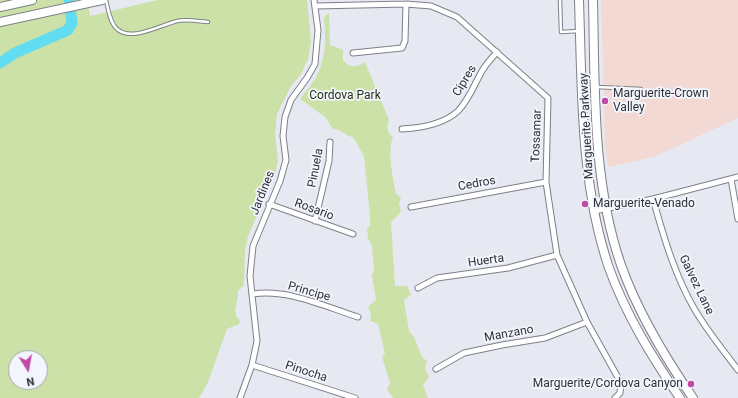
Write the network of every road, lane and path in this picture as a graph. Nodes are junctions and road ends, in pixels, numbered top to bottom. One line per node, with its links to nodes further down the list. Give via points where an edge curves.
1 (32, 0): 10 (main road)
2 (102, 0): 11 (main road)
3 (106, 0): 12 (lane, via 110,17 117,29 127,34 141,33 179,21)
4 (314, 0): 9 (street, Jardines)
5 (560, 0): 13 (lane, via 562,32)
6 (579, 0): 13 (main road, Marguerite Parkway)
7 (593, 0): 16 (main road, Marguerite Parkway)
8 (406, 4): 9 (street, Tossamar); 14 (street, Tossamar, via 431,6 457,17); 15 (street, via 405,41 402,48)
9 (315, 6): 24 (street, Jardines, via 318,30 314,64 308,78 291,100 285,117 283,136 286,160)
10 (0, 7)
11 (0, 22)
12 (208, 22)
13 (580, 31): 27 (main road, Marguerite Parkway, via 587,150)
14 (497, 52): 18 (street, Cipres, via 458,111 425,127); 22 (street, Tossamar, via 548,98)
15 (353, 54)
16 (596, 87): 17 (lane); 26 (main road, Marguerite Parkway, via 600,169)
17 (641, 89)
18 (402, 129)
19 (330, 142): 29 (street, Pinuela, via 329,161)
20 (738, 177): 21 (street)
21 (731, 179): 23 (street); 28 (street)
22 (546, 182): 25 (street, Cedros); 31 (street, Tossamar)
23 (653, 199): 26 (street); 38 (street, Galvez Lane, via 668,250 682,284 695,310)
24 (270, 204): 29 (street, Rosario); 33 (street, Jardines, via 253,246 250,276)
25 (411, 207)
26 (606, 209): 27 (street); 43 (main road, Marguerite Parkway, via 621,264 634,299 660,350)
27 (594, 211): 42 (main road, Marguerite Parkway, via 609,267 624,304 652,358)
28 (738, 219)
29 (314, 221): 30 (street, Rosario)
30 (353, 234)
31 (557, 254): 32 (street, Huerta, via 508,268 437,278); 35 (street, Tossamar)
32 (418, 288)
33 (253, 294): 34 (street, Principe, via 283,294); 36 (street, Jardines, via 257,341)
34 (358, 317)
35 (587, 322): 37 (street, Manzano, via 545,338 464,353); 41 (street, Tossamar, via 621,383 620,394)
36 (252, 365): 39 (street, Jardines); 40 (street, Pinocha)
37 (436, 369)
38 (738, 370)
39 (240, 398)
40 (354, 398)
41 (615, 398)
42 (680, 398)
43 (693, 398)

